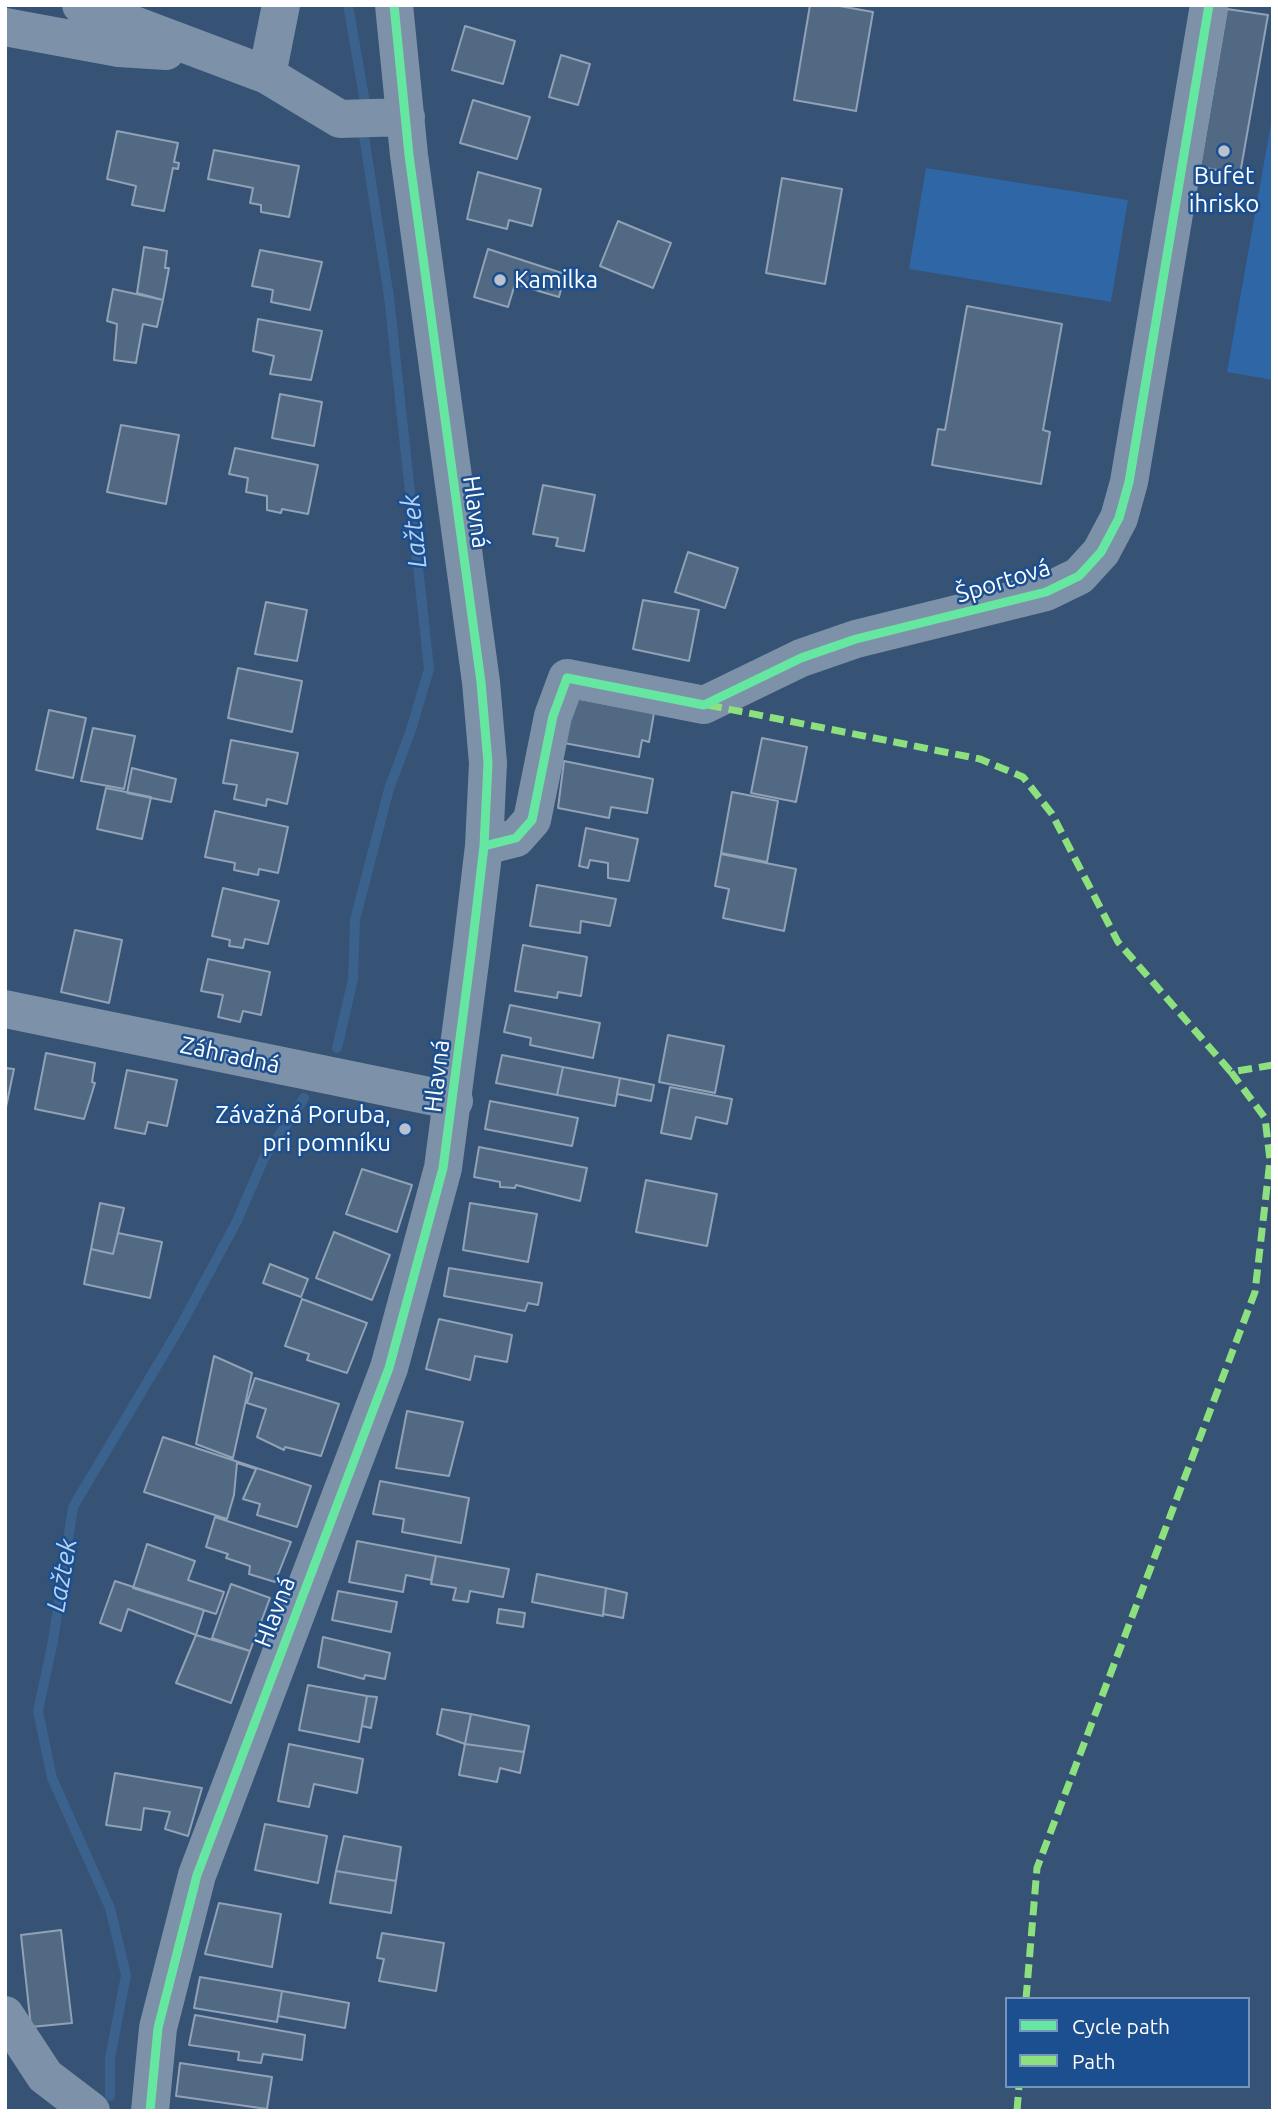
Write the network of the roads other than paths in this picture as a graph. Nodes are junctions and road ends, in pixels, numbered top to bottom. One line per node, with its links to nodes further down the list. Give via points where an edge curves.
1 (80, 5): 6 (street)
2 (281, 5): 7 (street)
3 (394, 5): 8 (street, Hlavná)
4 (1209, 5): 9 (street, Športová, via 1139,429 1119,518 1101,552 1079,576 1046,592 856,639 801,658 704,705 568,678 553,716 533,820 516,838)
5 (5, 27): 6 (street, via 119,48)
6 (194, 48): 7 (street)
7 (267, 75): 8 (street)
8 (372, 118): 9 (street, Hlavná, via 481,682 488,762)
9 (484, 846): 11 (street, Hlavná)
10 (5, 1009): 11 (street, Záhradná)
11 (454, 1101): 14 (street, Hlavná, via 443,1168 389,1368 197,1875 158,2028)
12 (5, 2015): 13 (street, via 45,2076)
13 (91, 2111)
14 (150, 2111)

